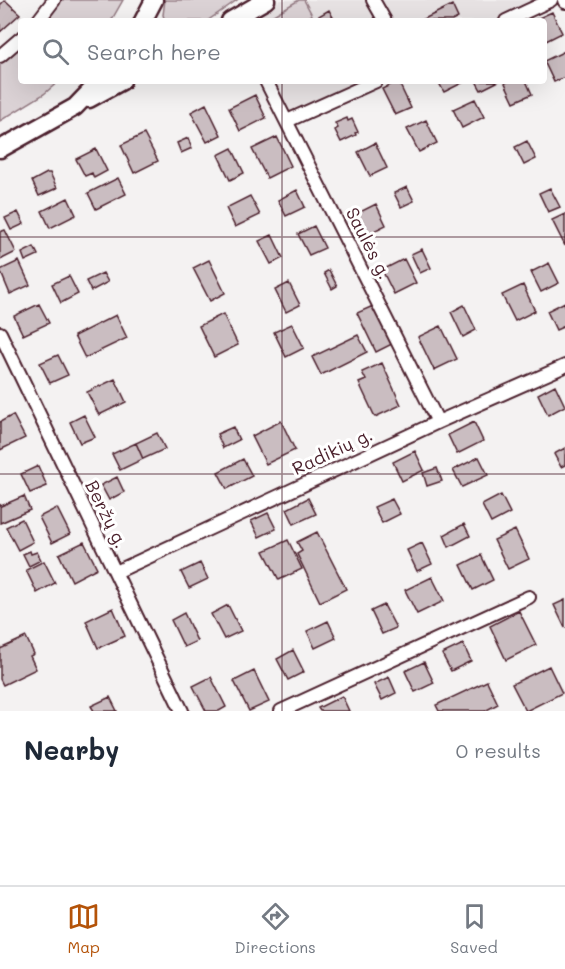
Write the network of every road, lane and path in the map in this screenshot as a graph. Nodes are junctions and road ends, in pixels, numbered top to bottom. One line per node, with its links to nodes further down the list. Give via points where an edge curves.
1 (54, 0): 6 (street)
2 (154, 0): 7 (main road)
3 (266, 0): 8 (main road)
4 (373, 0): 9 (street)
5 (551, 0): 10 (street)
6 (40, 18)
7 (145, 18)
8 (235, 18)
9 (383, 18)
10 (512, 18)
11 (18, 41): 12 (street)
12 (0, 56)
13 (97, 84): 17 (main road)
14 (117, 84): 17 (main road)
15 (268, 84): 18 (street, Saulės g.)
16 (368, 84): 18 (street)
17 (75, 107): 19 (main road)
18 (287, 121): 22 (street, Saulės g.)
19 (0, 149)
20 (0, 333): 23 (street, Beržų g.)
21 (565, 366): 22 (street, Radikių g.)
22 (438, 422): 23 (street, Radikių g.)
23 (116, 572): 25 (street, Beržų g.)
24 (529, 597): 26 (street)
25 (182, 711)
26 (281, 711)

